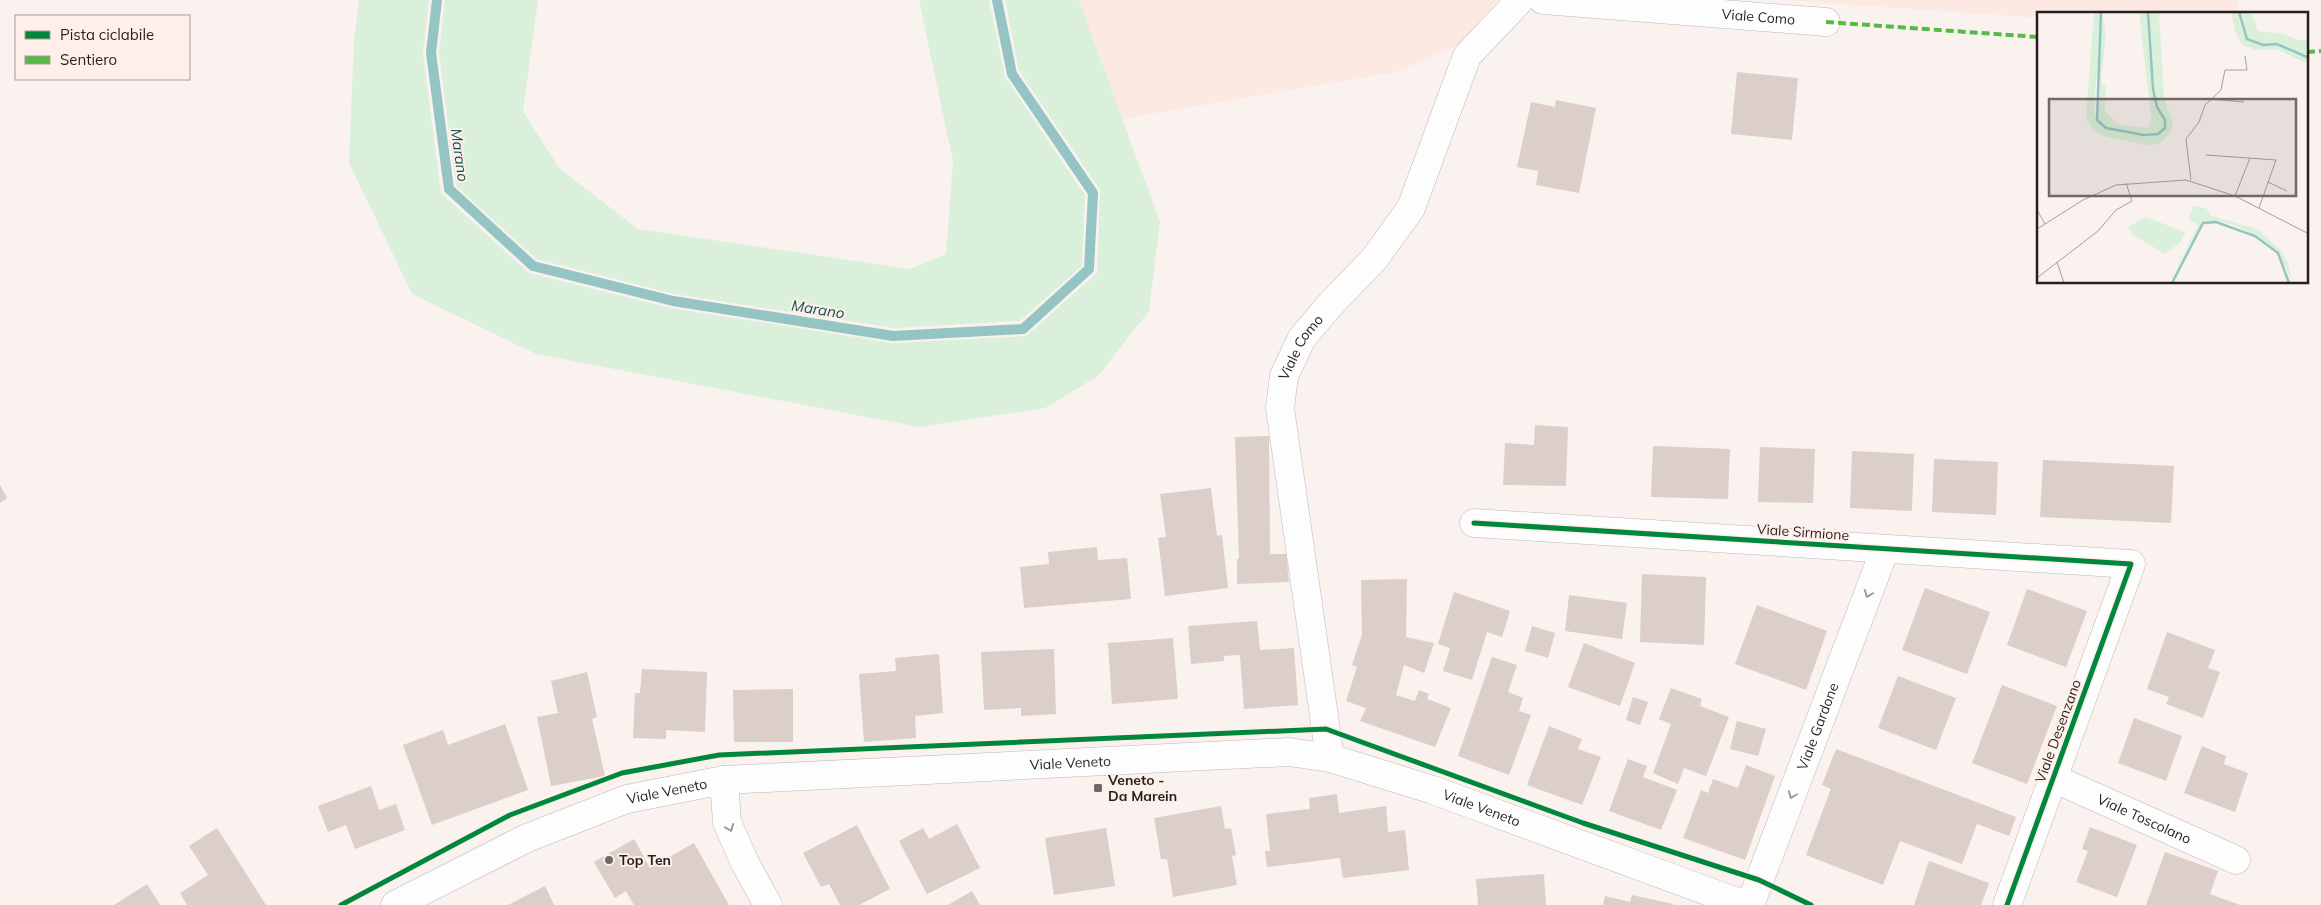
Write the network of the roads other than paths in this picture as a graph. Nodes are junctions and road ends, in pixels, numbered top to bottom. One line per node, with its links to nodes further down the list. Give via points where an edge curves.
1 (1520, 0): 7 (street, Viale Como, via 1468,56 1411,208 1375,258 1302,338 1284,376 1280,408)
2 (1543, 0): 3 (street, Viale Como)
3 (1826, 22)
4 (1474, 522): 5 (street, Viale Sirmione)
5 (1885, 548): 6 (street, Viale Sirmione); 14 (street, Viale Gardone, one-way to 14)
6 (2131, 564): 8 (street, Viale Desenzano)
7 (1330, 758): 9 (street, Viale Veneto, via 1289,752); 13 (street, Viale Veneto, via 1433,790)
8 (2053, 778): 10 (street, Viale Toscolano); 15 (street, Viale Desenzano)
9 (724, 780): 11 (street, Viale Veneto, via 626,799 527,838); 12 (street, one-way to 12, via 727,822)
10 (2236, 860)
11 (395, 905)
12 (768, 905)
13 (1745, 905)
14 (1750, 905)
15 (2007, 905)

